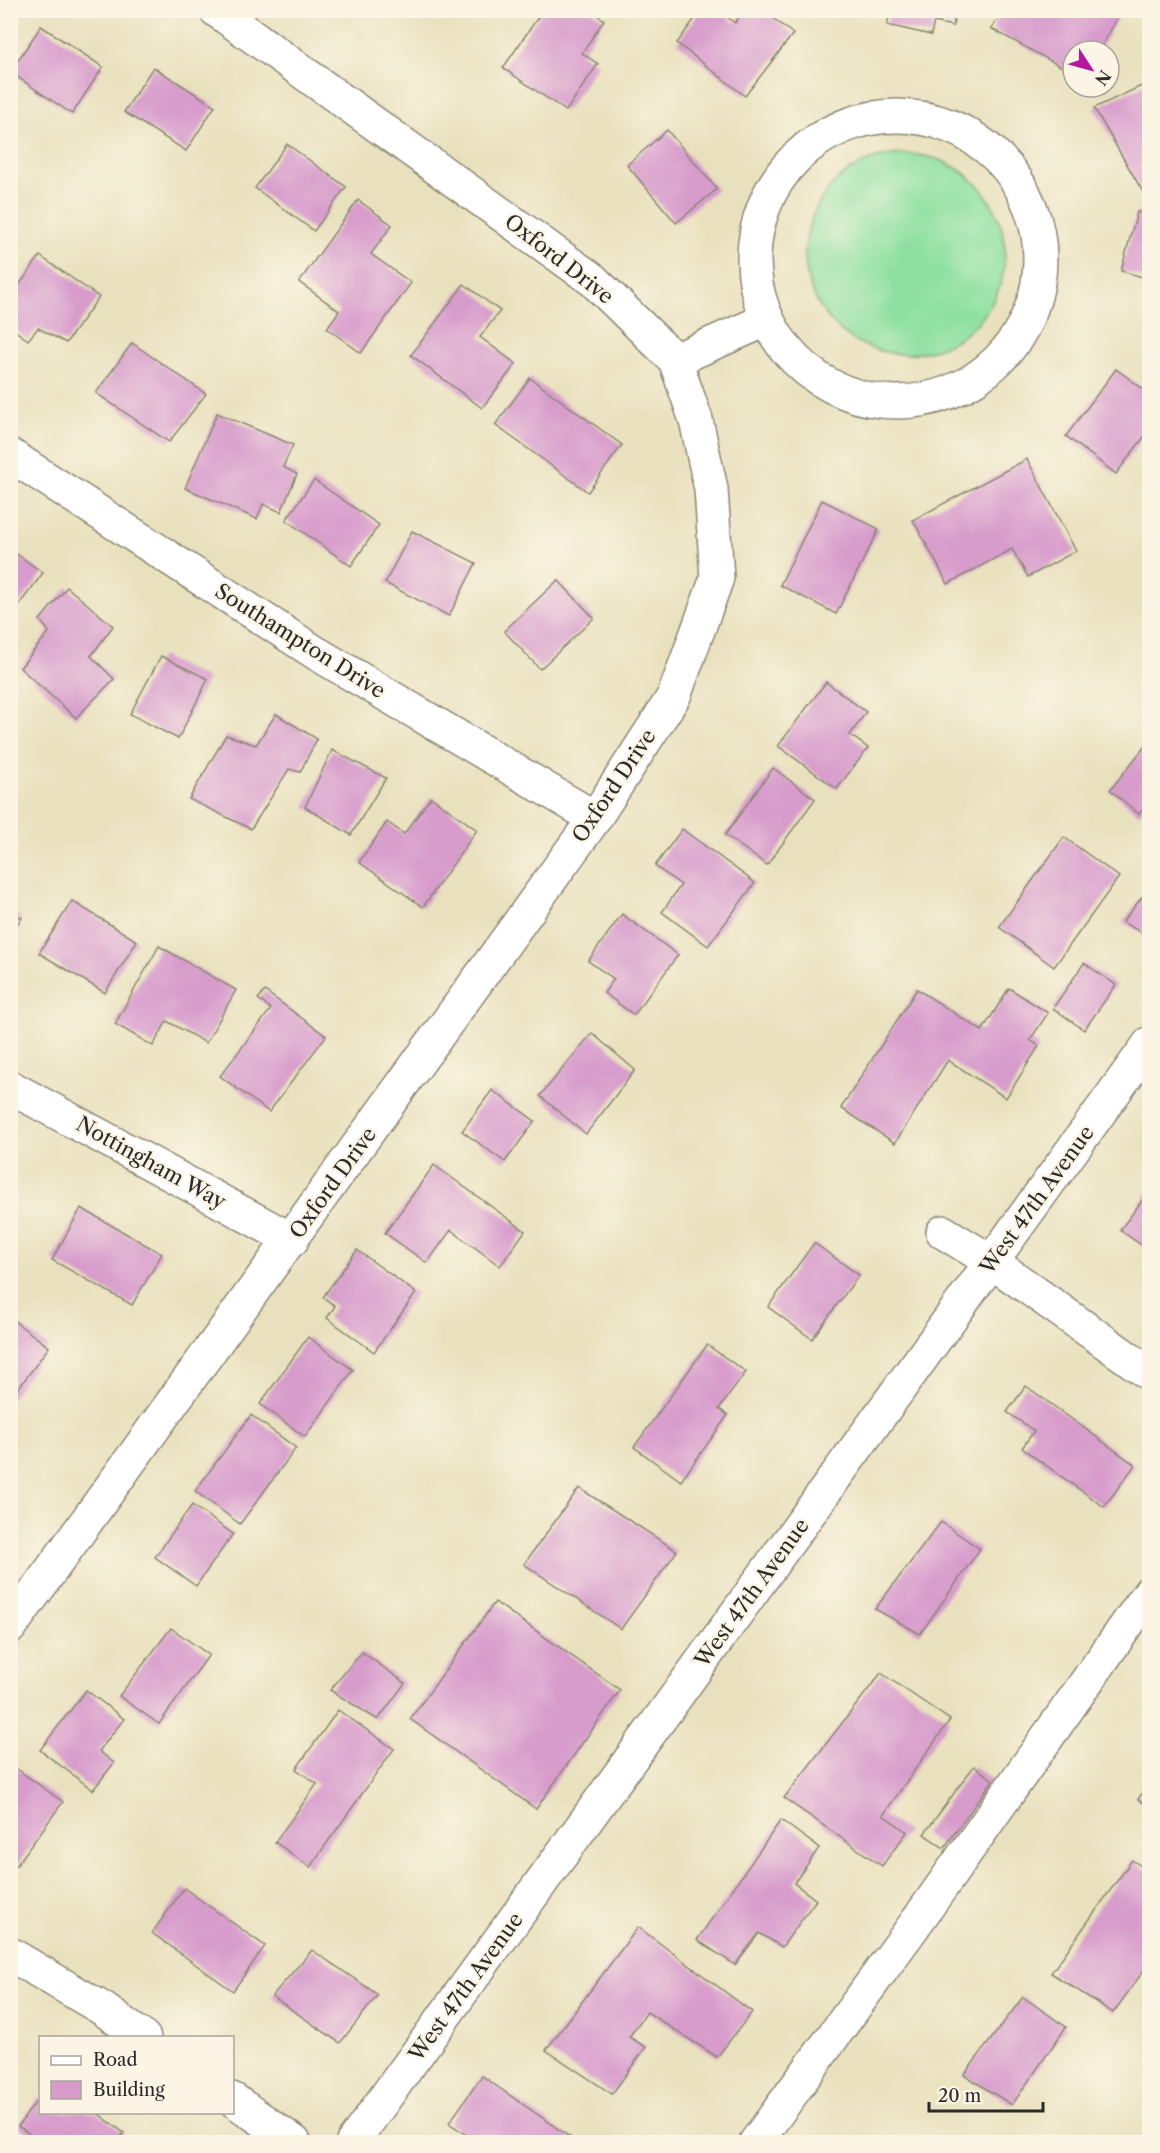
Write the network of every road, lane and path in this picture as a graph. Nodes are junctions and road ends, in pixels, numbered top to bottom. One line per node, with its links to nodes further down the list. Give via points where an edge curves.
1 (216, 10): 3 (street, Oxford Drive, via 593,280)
2 (766, 320): 2 (street, via 792,357 818,378 870,401 915,402 958,389 996,364 1024,328 1039,286 1040,241 1028,197 1003,160 966,132 924,117 880,116 836,128 799,154 771,189 756,232 754,277); 3 (street)
3 (675, 360): 5 (street, Oxford Drive, via 696,420 711,489 717,578 674,696)
4 (10, 455): 5 (street, Southampton Drive, via 316,653)
5 (595, 818): 9 (street, Oxford Drive)
6 (1149, 1043): 10 (street, West 47th Avenue)
7 (10, 1087): 9 (street, Nottingham Way)
8 (943, 1232): 10 (street)
9 (292, 1240): 13 (street, Oxford Drive)
10 (992, 1262): 11 (street); 18 (street, West 47th Avenue)
11 (1149, 1374)
12 (1149, 1592): 19 (street)
13 (10, 1627)
14 (10, 1954): 15 (street)
15 (143, 2036)
16 (234, 2100): 17 (street)
17 (294, 2142)
18 (353, 2142)
19 (756, 2142)

